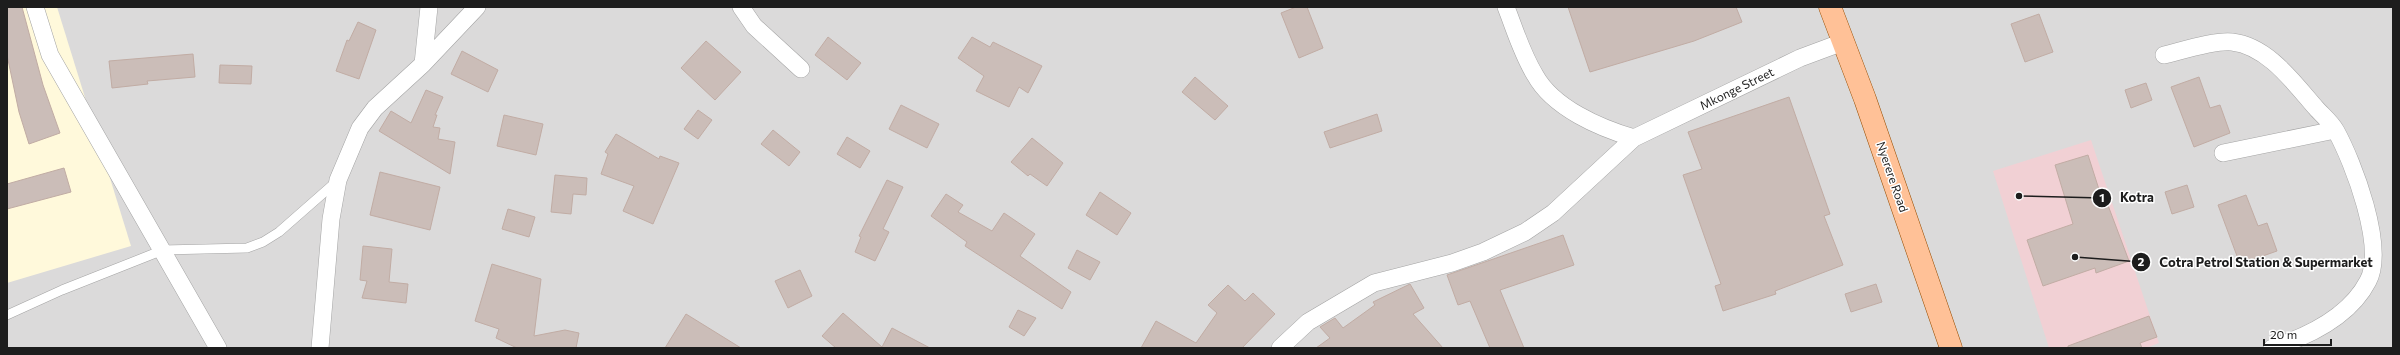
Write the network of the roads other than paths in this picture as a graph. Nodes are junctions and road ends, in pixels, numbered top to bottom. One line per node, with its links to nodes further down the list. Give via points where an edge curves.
1 (35, 7): 15 (street, via 50,55)
2 (429, 7): 9 (street)
3 (477, 7): 9 (street)
4 (741, 7): 10 (street, via 754,26)
5 (1506, 7): 12 (street, via 1535,77 1552,96 1604,129)
6 (1830, 7): 7 (main road, Nyerere Road)
7 (1842, 42): 12 (street, Mkonge Street, via 1800,58); 20 (main road, Nyerere Road, via 1865,99)
8 (2164, 55): 11 (street, via 2232,42 2255,50 2286,73)
9 (423, 64): 14 (street, via 375,108 360,128)
10 (801, 69)
11 (2335, 130): 13 (street); 21 (street, via 2359,185 2370,224 2373,260 2369,279 2353,304 2333,320)
12 (1634, 138): 19 (street, Mkonge Street, via 1553,213 1525,232 1483,252 1374,283 1308,322)
13 (2223, 153)
14 (338, 180): 15 (lane, via 279,232 263,242 247,248); 18 (street, via 331,219)
15 (163, 250): 16 (lane); 17 (street)
16 (7, 315)
17 (218, 348)
18 (320, 348)
19 (1280, 348)
20 (1951, 348)
21 (2272, 348)

